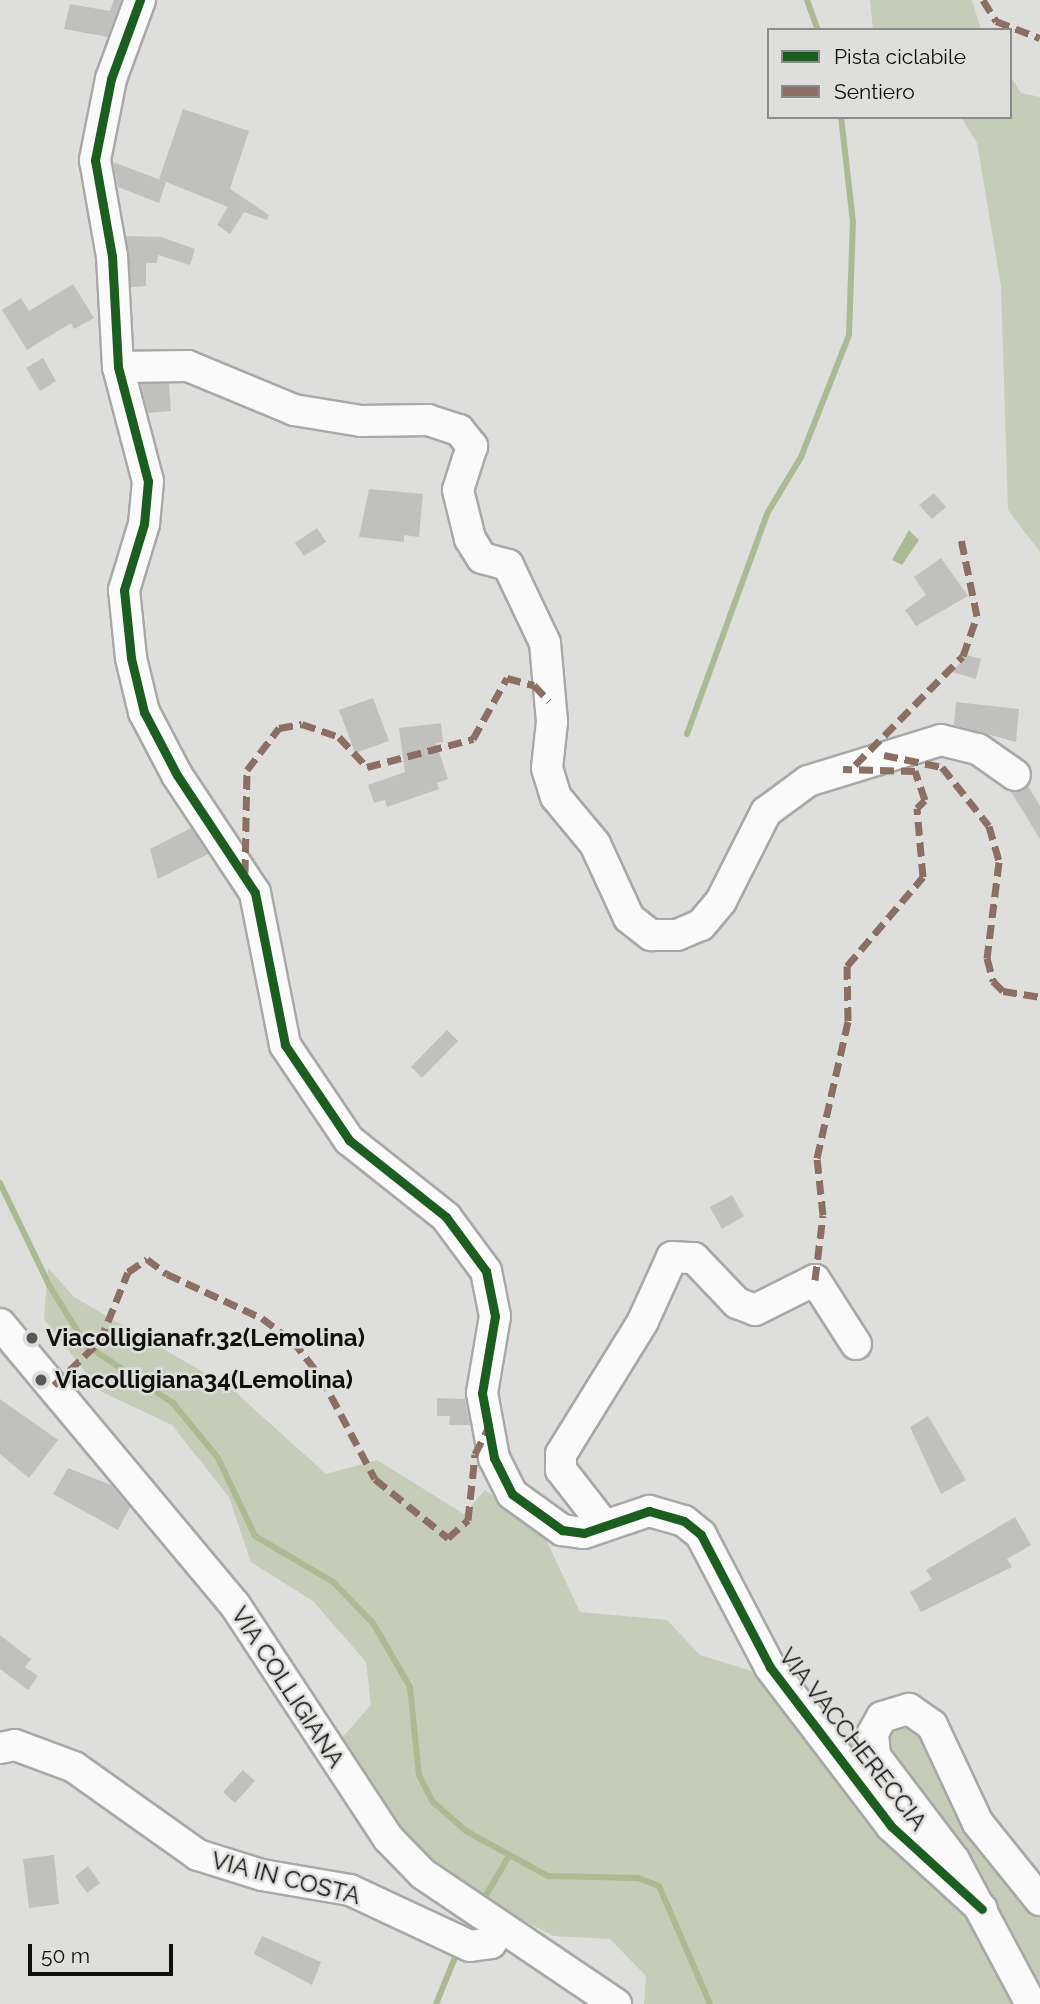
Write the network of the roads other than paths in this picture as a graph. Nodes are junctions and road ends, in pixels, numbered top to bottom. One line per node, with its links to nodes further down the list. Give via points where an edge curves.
1 (140, 0): 2 (street, VIA VACCHERECCIA, via 111,79 95,160 112,256)
2 (118, 367): 3 (street, via 188,366 248,386 294,410 361,421 428,420 459,430 471,446 458,490 470,540 482,558 508,565 545,643 552,722 547,768 556,797 595,844 629,918 651,934 677,935 701,925 721,901 766,812 807,781 941,740 978,749); 6 (street, VIA VACCHERECCIA, via 148,481 144,524 124,590 144,712 222,850 255,893 274,1007 306,1083 349,1140 446,1216 486,1271 495,1316 482,1393 494,1458 512,1494 562,1530 584,1533)
3 (1015, 775)
4 (0, 1324): 10 (street, VIA COLLIGIANA, via 227,1594 388,1838 423,1874)
5 (856, 1344): 6 (street, via 815,1280 755,1310 737,1303 694,1258 672,1257 643,1321 561,1454 561,1470)
6 (604, 1525): 9 (street, VIA VACCHERECCIA, via 649,1511 684,1521 701,1535 770,1667 891,1826)
7 (0, 1748): 10 (street, VIA IN COSTA, via 15,1745 74,1767 198,1855 262,1875 350,1890 470,1946 491,1943)
8 (1040, 1900): 9 (street, via 978,1823 932,1725 909,1709 891,1712 876,1723 875,1756 954,1860)
9 (982, 1909): 12 (street)
10 (498, 1925): 11 (street, VIA COLLIGIANA)
11 (616, 2004)
12 (1031, 2004)

